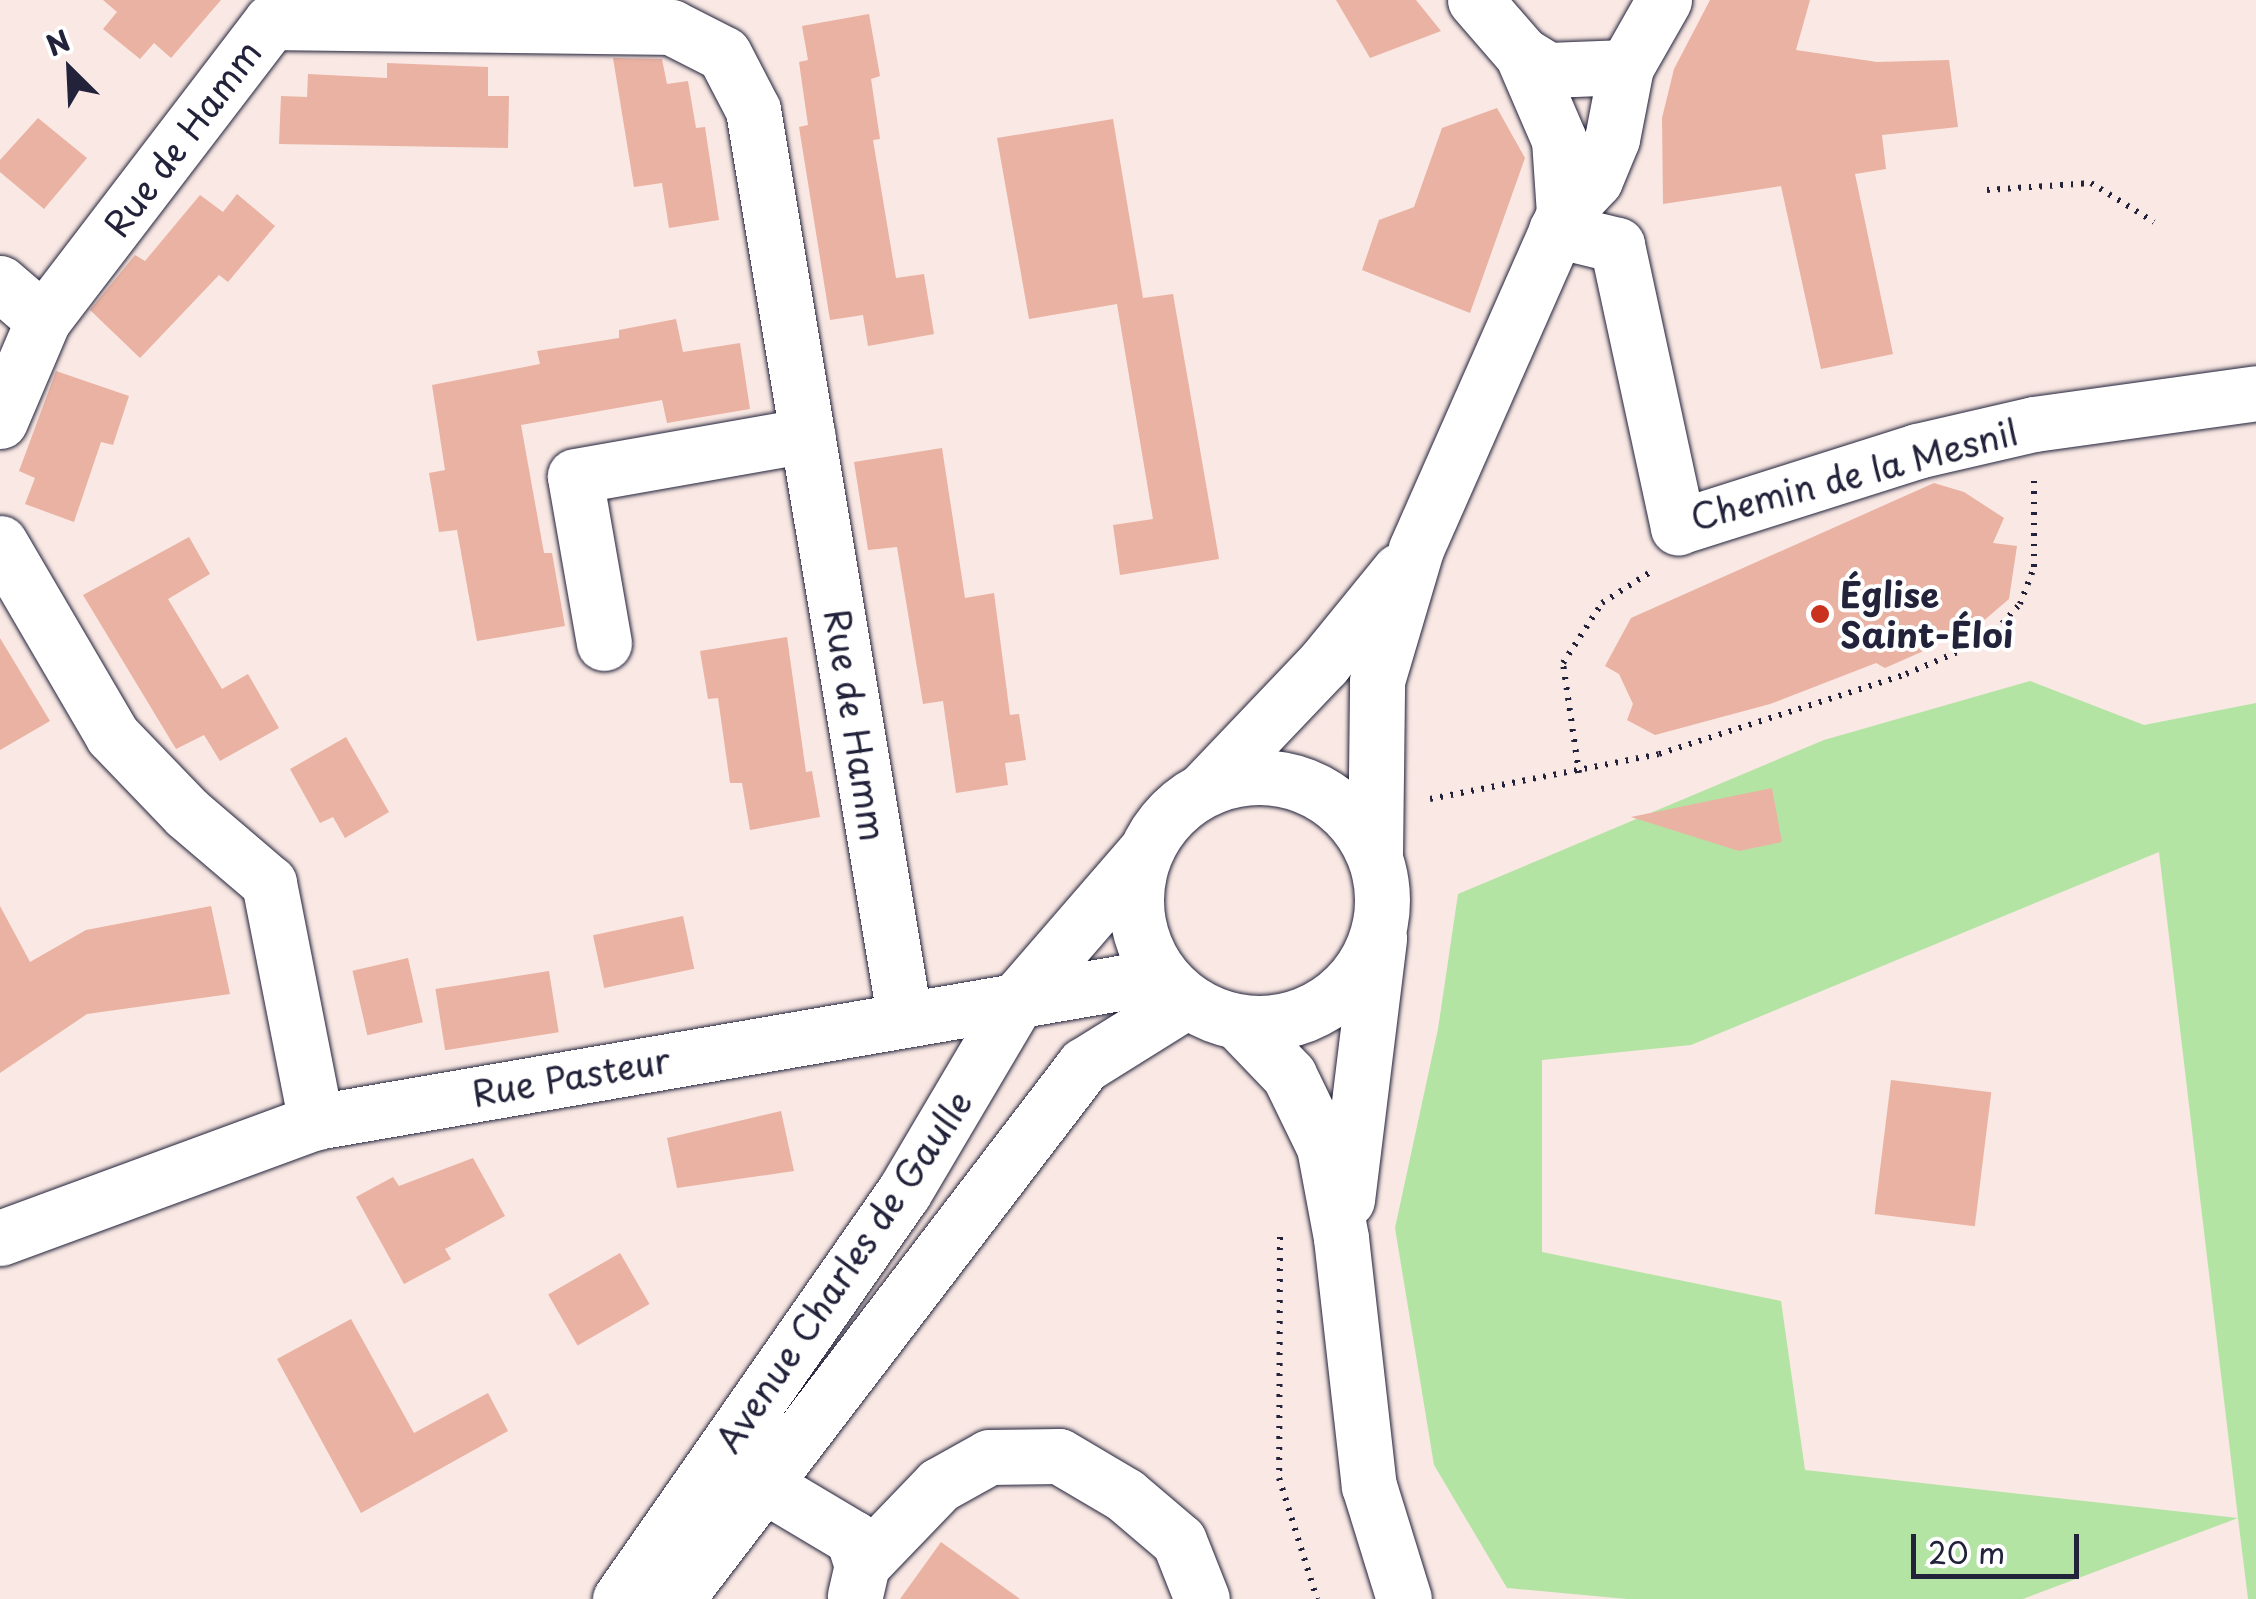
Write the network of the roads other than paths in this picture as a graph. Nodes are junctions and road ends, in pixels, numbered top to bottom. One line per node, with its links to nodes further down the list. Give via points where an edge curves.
1 (1475, 0): 3 (street)
2 (1664, 0): 4 (street)
3 (1522, 54): 4 (street, via 1548,70); 5 (street, via 1559,140)
4 (1626, 67): 5 (street, via 1612,139 1595,180)
5 (1560, 222): 8 (street, Chemin de la Mesnil, via 1617,245 1678,527 1917,451 2034,424); 12 (street)
6 (0, 284): 7 (street)
7 (43, 320): 9 (street, Rue de Hamm); 10 (street, Rue de Hamm, via 270,22 671,28 724,54 753,110)
8 (2256, 393)
9 (0, 421)
10 (807, 436): 13 (street, via 576,476); 20 (street, Rue de Hamm)
11 (0, 542): 22 (street, via 112,735 269,883)
12 (1416, 549): 14 (street, via 1324,663); 16 (street, via 1376,681)
13 (604, 642)
14 (1204, 788): 15 (street, via 1159,826); 16 (street, via 1244,777 1285,779 1323,793 1354,820)
15 (1144, 853): 18 (street, via 1135,892 1138,920); 19 (street, Avenue Charles de Gaulle)
16 (1375, 856): 17 (street)
17 (1380, 930): 21 (street, via 1341,992 1310,1013 1274,1023); 24 (street, via 1370,1052)
18 (1171, 986): 19 (street, Rue Pasteur, via 1125,982); 21 (street); 26 (street, Avenue Charles de Gaulle, via 1084,1065)
19 (1020, 996): 20 (street, Rue Pasteur); 25 (street, Avenue Charles de Gaulle, via 904,1192)
20 (904, 1016): 22 (street, Rue Pasteur)
21 (1238, 1022): 24 (street, via 1289,1074 1324,1147)
22 (316, 1122): 23 (street, Rue Pasteur)
23 (0, 1238)
24 (1341, 1238): 31 (street, via 1369,1486)
25 (710, 1470): 26 (street); 28 (street, Avenue Charles de Gaulle)
26 (764, 1484): 27 (street, via 853,1538); 29 (street, Avenue Charles de Gaulle)
27 (858, 1582): 30 (street, via 939,1485 989,1458 1058,1456 1124,1494 1179,1541)
28 (620, 1599)
29 (676, 1599)
30 (1202, 1599)
31 (1404, 1599)

